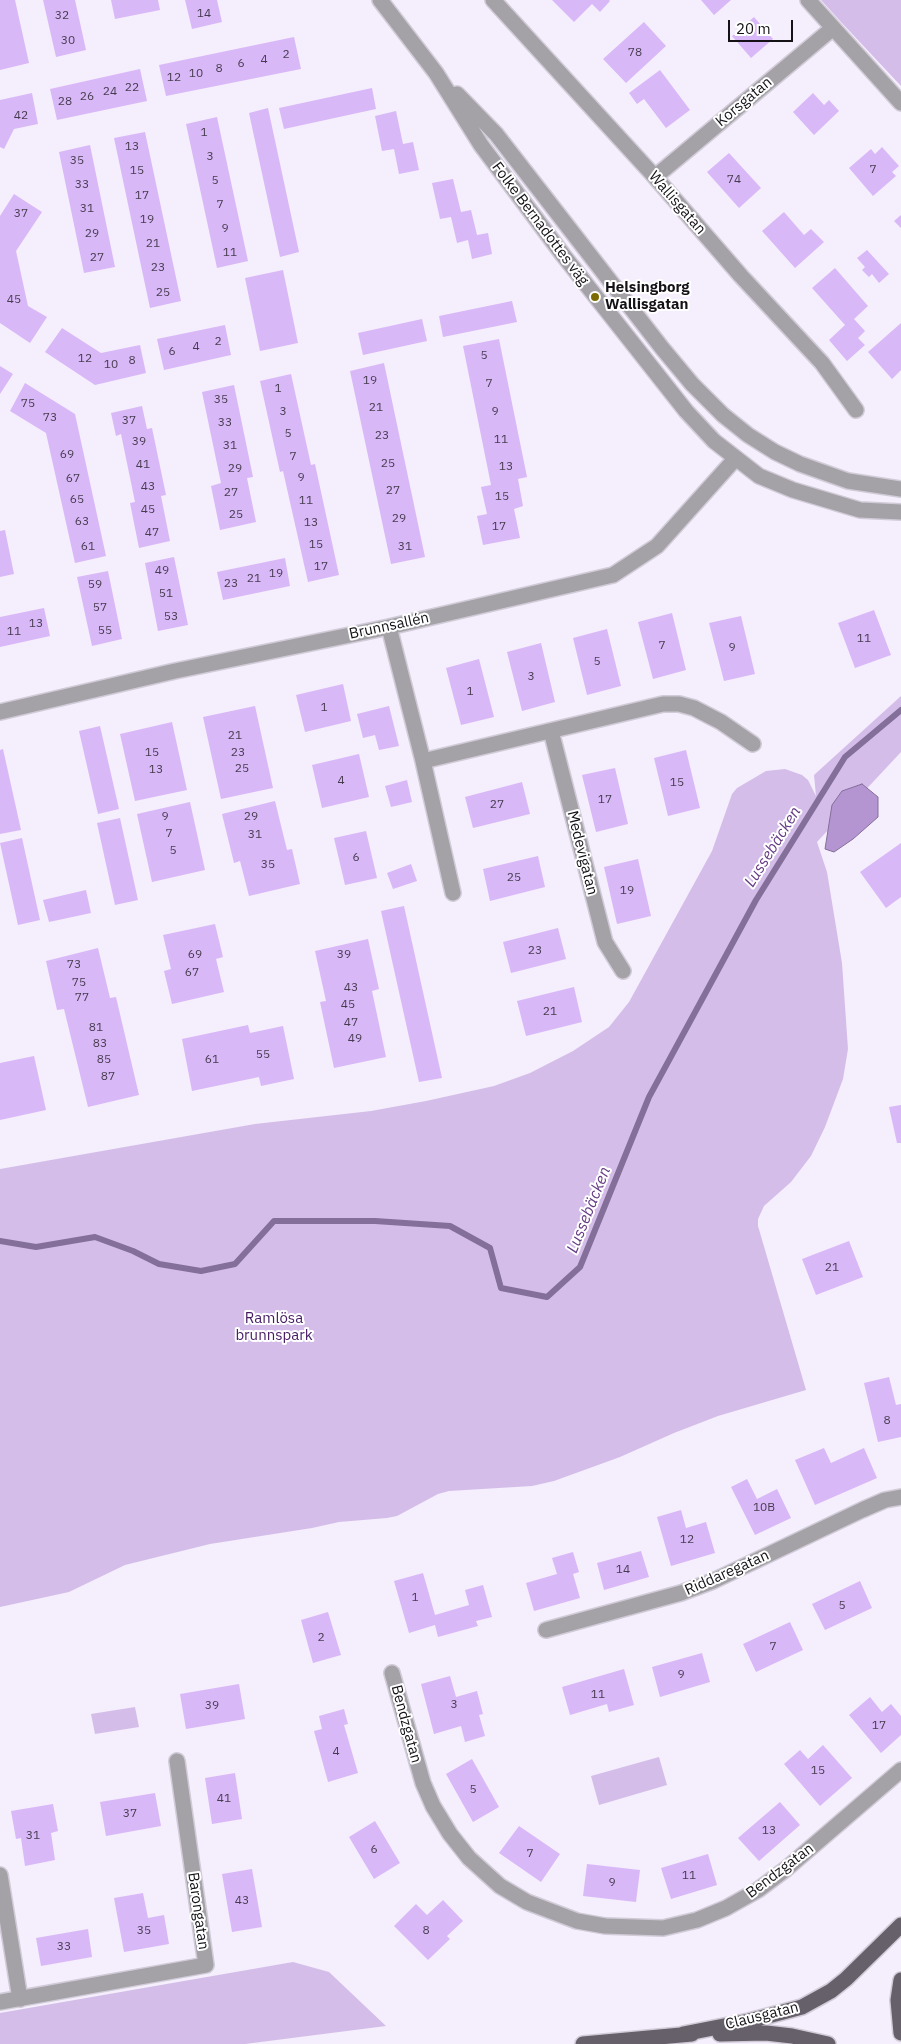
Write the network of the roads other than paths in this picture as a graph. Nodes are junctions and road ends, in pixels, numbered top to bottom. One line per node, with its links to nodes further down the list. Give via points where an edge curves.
1 (380, 0): 5 (street, Folke Bernadottes väg)
2 (493, 0): 7 (street, Wallisgatan)
3 (808, 0): 4 (street)
4 (833, 28): 6 (street); 7 (street, Korsgatan)
5 (436, 73): 9 (street, Folke Bernadottes väg, via 482,145 595,297 686,411 714,442); 10 (street, Folke Bernadottes väg, via 496,134 662,348 723,415 748,435 800,464 848,481)
6 (901, 103)
7 (655, 177): 8 (street, Wallisgatan, via 822,363)
8 (856, 410)
9 (735, 459): 11 (street, Folke Bernadottes väg, via 759,476 793,490 860,510); 12 (street, Brunnsallén, via 658,546 613,575)
10 (901, 488)
11 (901, 512)
12 (389, 627): 13 (street, Brunnsallén, via 175,671); 16 (street)
13 (0, 712)
14 (551, 731): 15 (street, via 662,704 679,704 721,722); 16 (street); 18 (street, Medevigatan, via 605,942)
15 (753, 744)
16 (423, 761): 17 (street)
17 (453, 893)
18 (623, 971)
19 (901, 1497): 20 (street, Riddaregatan, via 862,1510 681,1593)
20 (546, 1630)
21 (392, 1673): 23 (street, Bendzgatan, via 423,1783 450,1834 469,1858 500,1886 527,1902 577,1921 605,1926 662,1928 697,1920 726,1908 786,1869)
22 (177, 1761): 27 (street, Barongatan, via 206,1965)
23 (901, 1770)
24 (0, 1875): 27 (street)
25 (901, 1925): 30 (main road, Clausgatan, via 846,1980 802,2007)
26 (901, 1980): 29 (main road, via 898,2000)
27 (20, 1999): 28 (street, Barongatan)
28 (0, 2002)
29 (901, 2032)
30 (683, 2034): 31 (main road, Clausgatan); 32 (main road, Clausgatan, via 766,2033)
31 (583, 2044)
32 (828, 2044)

